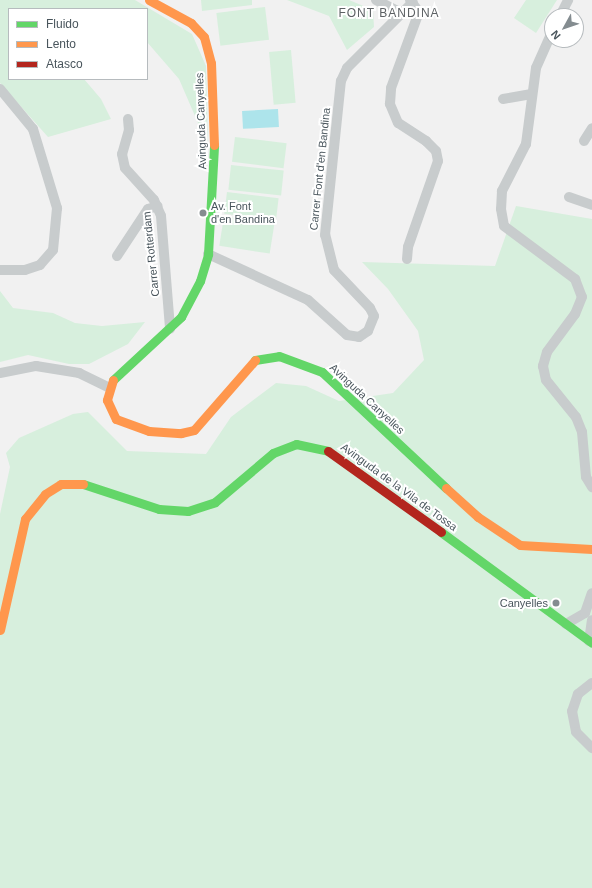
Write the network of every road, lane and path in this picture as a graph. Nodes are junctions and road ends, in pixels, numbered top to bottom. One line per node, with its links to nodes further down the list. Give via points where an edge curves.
1 (149, 0): 15 (street, Avinguda Canyelles, via 198,29 209,49 215,163)
2 (376, 0): 4 (street)
3 (412, 1): 4 (street, Carrer Font d'en Bandina); 17 (street, via 419,12 391,88 390,104 398,123 426,141 436,151 438,161)
4 (402, 13): 15 (street, Carrer Font d'en Bandina, via 344,74 325,225 334,270 372,312 368,331 358,337 346,335 308,300)
5 (545, 48): 7 (street, via 536,68)
6 (0, 89): 18 (street, via 33,129 57,208 53,250 40,265 25,270)
7 (532, 94): 8 (street); 22 (street, via 526,144 502,191 501,210 504,226 575,278 582,297 575,314 548,352 543,366 546,380 576,417 582,432 586,477)
8 (503, 99)
9 (128, 119): 14 (street, Carrer Rotterdam, via 129,130 122,154 125,168)
10 (592, 128): 11 (street)
11 (584, 141)
12 (569, 197): 13 (street)
13 (592, 205)
14 (158, 206): 16 (street, via 148,209); 19 (street, Carrer Rotterdam)
15 (208, 254): 19 (street, Avinguda Canyelles, via 200,281)
16 (117, 256)
17 (407, 259)
18 (0, 270)
19 (170, 329): 21 (street, Avinguda Canyelles, via 119,371)
20 (0, 373): 21 (street, via 36,366 79,373)
21 (108, 387): 23 (street, Avinguda Canyelles, via 109,409 116,419 150,431 181,433 194,430 208,418 240,374 257,358 279,356 322,372 478,517 520,544)
22 (592, 487)
23 (592, 548)
24 (592, 593): 26 (street, via 585,613)
25 (592, 620): 28 (street)
26 (566, 624): 27 (street, Avinguda de la Vila de Tossa, via 348,463 325,449 296,444 273,453 215,502 188,511 159,509 85,484 56,488 45,494 25,519); 28 (street, Avinguda de la Vila de Tossa)
27 (0, 630)
28 (591, 642)
29 (592, 683): 30 (street, via 578,694 572,711 576,732)
30 (592, 748)

